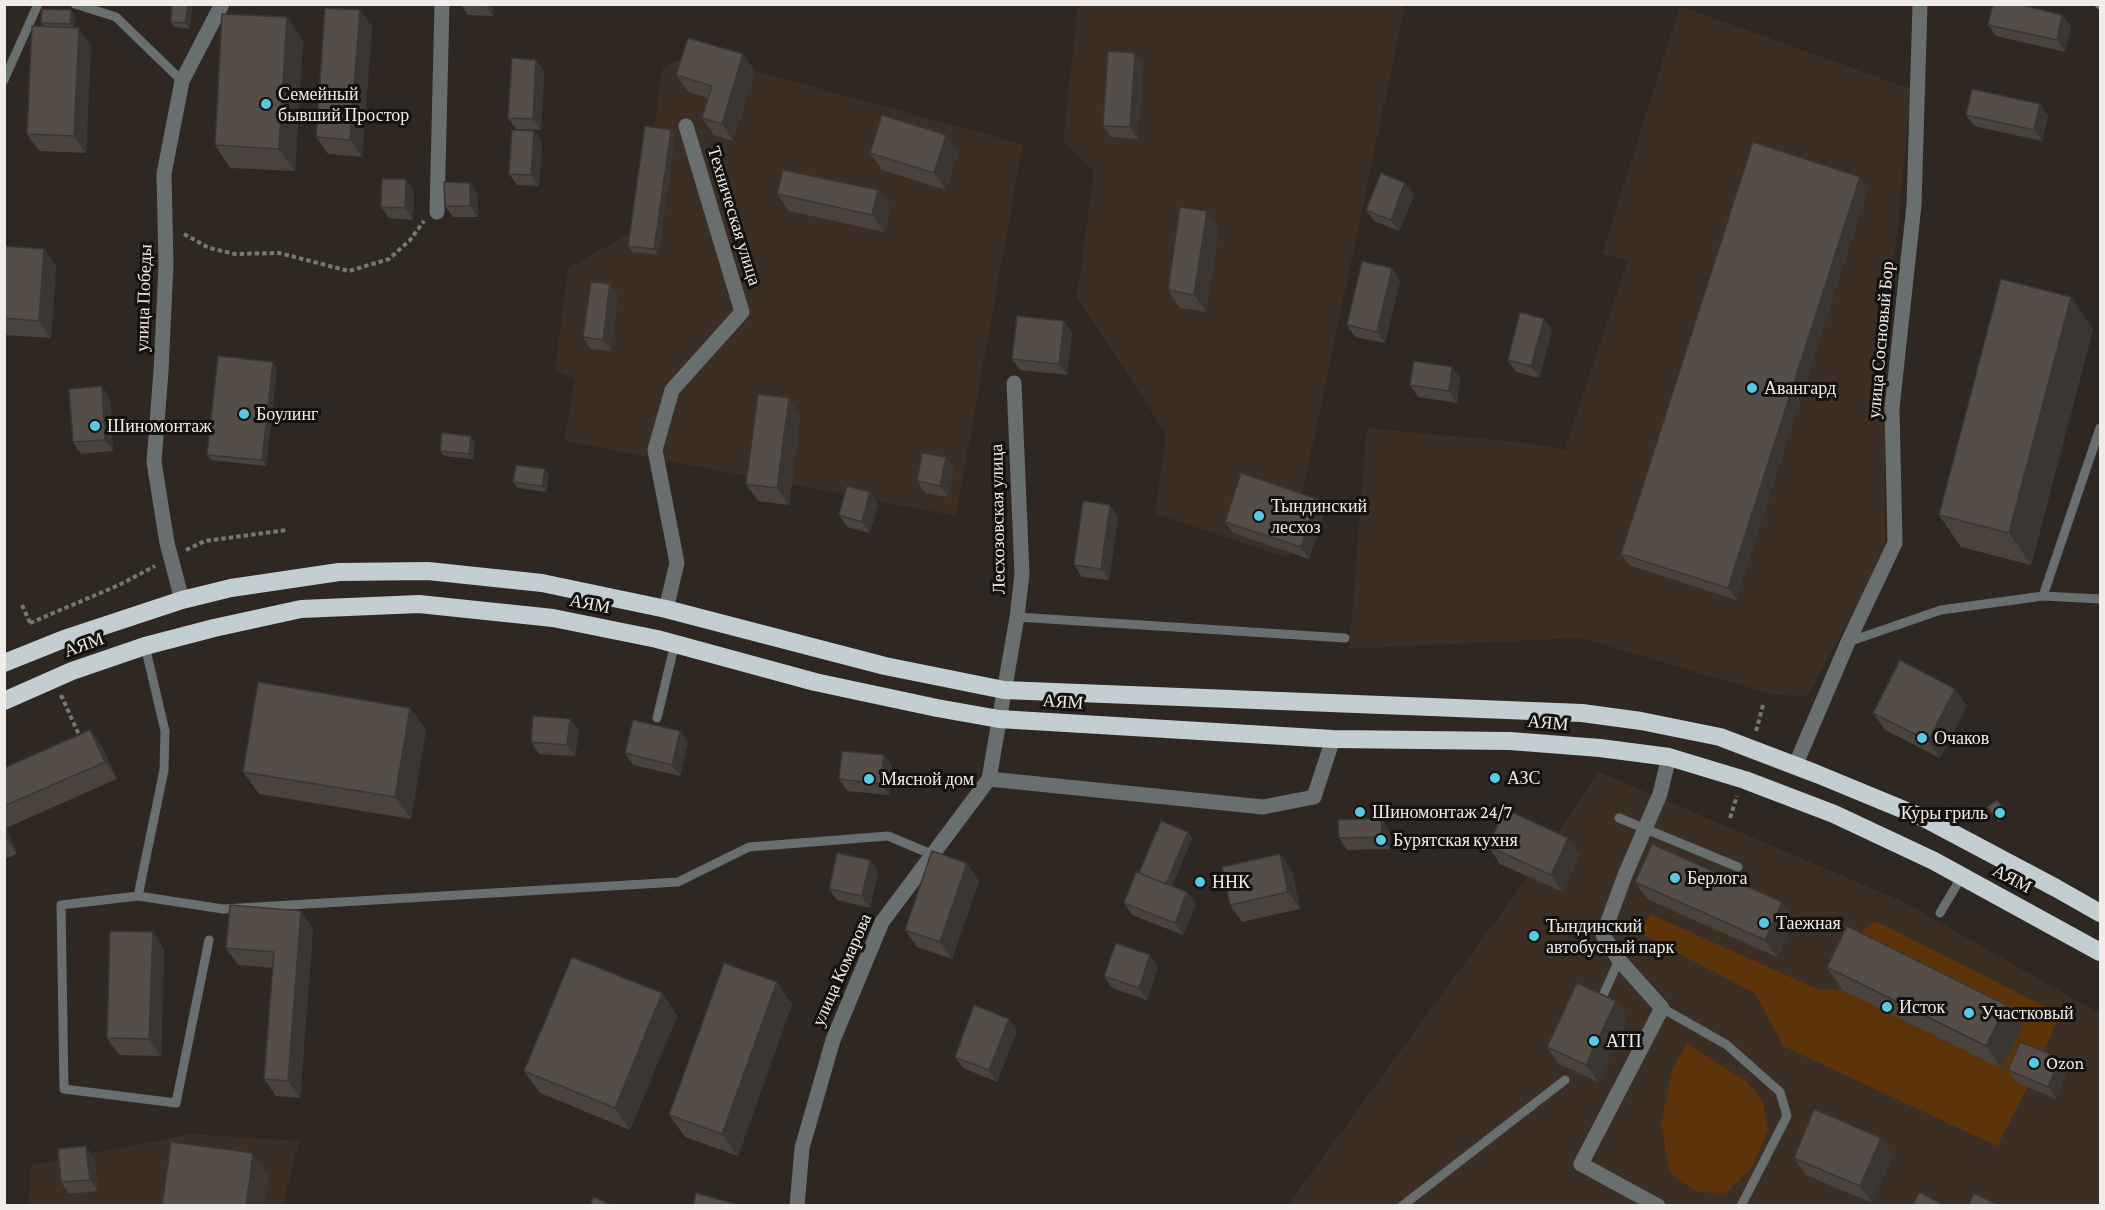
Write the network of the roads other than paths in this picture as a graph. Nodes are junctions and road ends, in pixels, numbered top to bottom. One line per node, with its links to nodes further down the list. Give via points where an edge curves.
1 (38, 4): 6 (lane)
2 (75, 4): 7 (lane, via 116,17)
3 (222, 4): 7 (street, улица Победы)
4 (442, 4): 9 (street)
5 (1920, 4): 18 (street, улица Сосновый Бор, via 1914,205 1892,408 1895,543)
6 (4, 80)
7 (182, 81): 14 (street, улица Победы, via 164,174 166,265 154,462 167,543)
8 (686, 126): 15 (street, Техническая улица, via 742,312 672,390 655,450 677,563)
9 (437, 212)
10 (1014, 383): 16 (street, Лесхозовская улица, via 1022,574)
11 (2100, 428): 12 (lane)
12 (2043, 596): 13 (lane); 18 (lane, via 1941,610)
13 (2100, 599)
14 (182, 600): 15 (highway, АЯМ, via 231,588 339,572 428,571 542,583); 21 (highway, АЯМ)
15 (666, 609): 22 (highway, АЯМ, via 885,666)
16 (1017, 618): 17 (lane); 22 (street, Лесхозовская улица)
17 (1345, 638)
18 (1848, 642): 28 (street, улица Сосновый Бор)
19 (675, 644): 20 (highway, АЯМ, via 553,618 419,604 301,609); 24 (lane); 25 (highway, АЯМ, via 815,682)
20 (145, 646): 23 (highway, АЯМ, via 72,671); 35 (lane, via 165,731 164,770)
21 (4, 663)
22 (1004, 690): 25 (street, Лесхозовская улица); 28 (highway, АЯМ, via 1582,713 1720,737)
23 (4, 701)
24 (657, 718)
25 (999, 719): 26 (highway, АЯМ); 29 (street, Лесхозовская улица)
26 (1333, 739): 27 (highway, АЯМ, via 1510,741); 29 (street, via 1314,798 1263,807)
27 (1670, 757): 31 (street); 34 (highway, АЯМ, via 1834,814)
28 (1795, 766): 37 (highway, АЯМ, via 1926,819)
29 (989, 779): 32 (street, улица Комарова)
30 (1619, 818): 31 (lane)
31 (1645, 828): 33 (lane); 40 (street, via 1603,935)
32 (931, 854): 35 (lane, via 888,836 749,847 678,882 223,909); 44 (street, улица Комарова, via 882,922 833,1040 802,1148)
33 (1738, 867)
34 (1962, 876): 36 (lane); 39 (highway, АЯМ)
35 (138, 896): 38 (lane, via 61,905 64,1089 176,1103)
36 (1940, 913)
37 (2100, 914)
38 (209, 940)
39 (2100, 952)
40 (1619, 960): 41 (lane); 42 (street)
41 (1601, 1000)
42 (1662, 1008): 46 (street, via 1581,1164); 47 (lane, via 1727,1045 1780,1092 1787,1116)
43 (1565, 1080): 45 (lane)
44 (797, 1206)
45 (1401, 1206)
46 (1658, 1206)
47 (1741, 1206)

